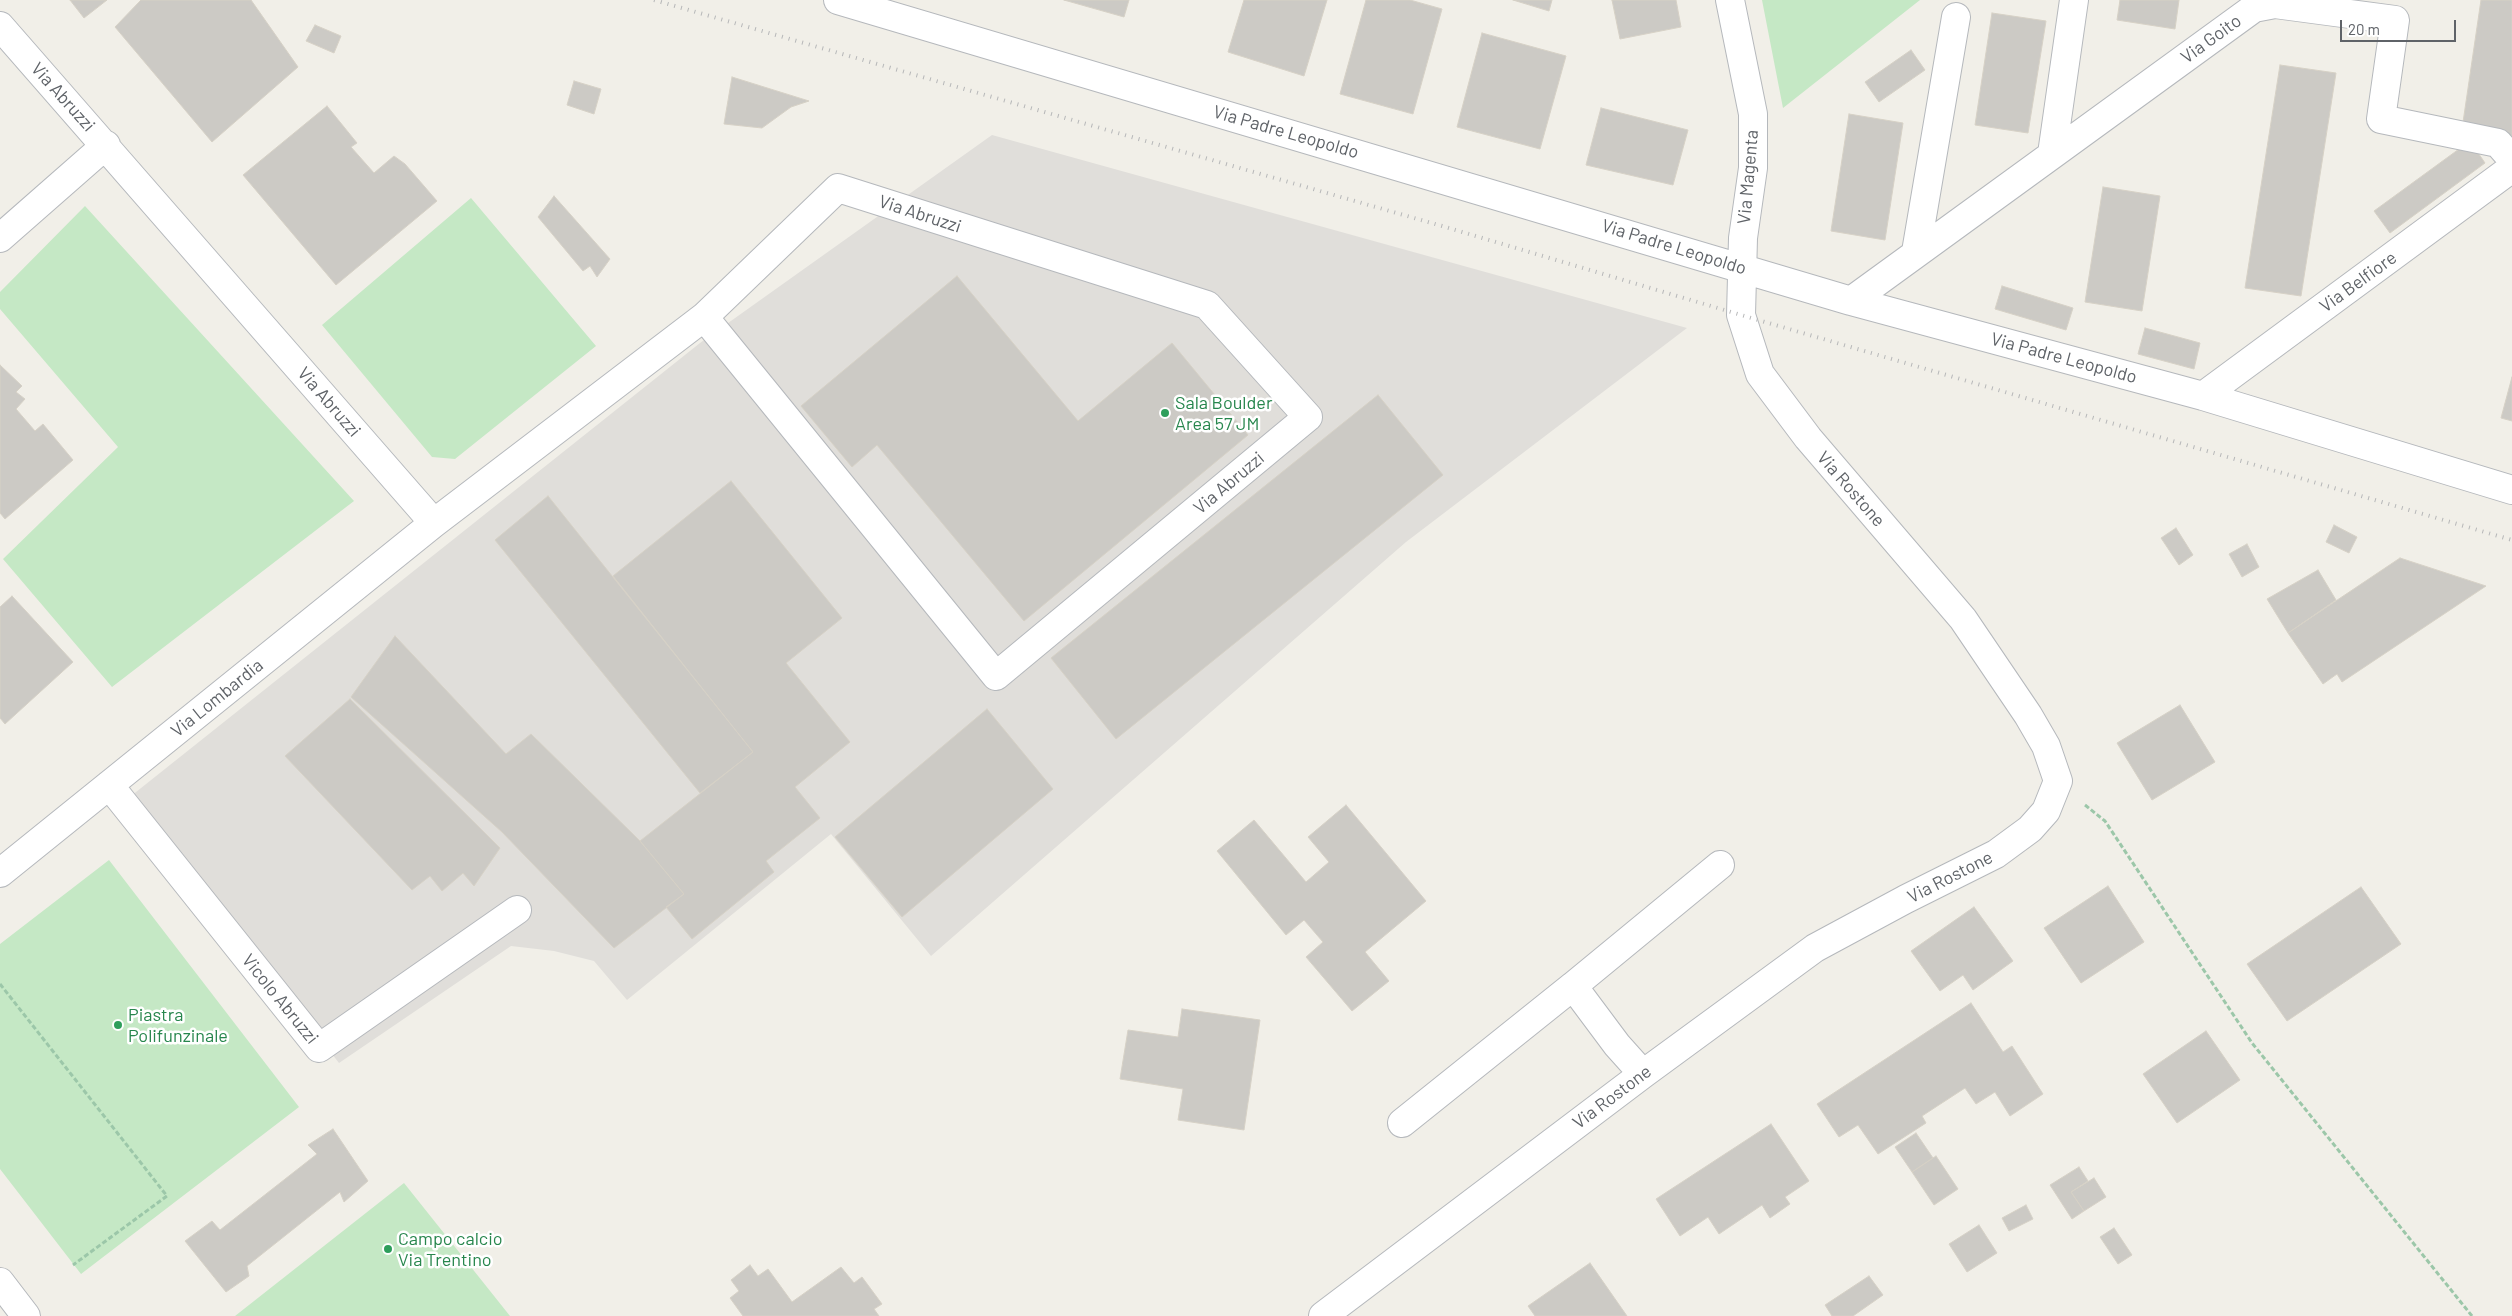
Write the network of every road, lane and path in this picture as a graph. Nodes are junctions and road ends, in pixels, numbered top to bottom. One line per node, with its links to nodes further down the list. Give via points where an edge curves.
1 (838, 0): 13 (street, Via Padre Leopoldo)
2 (1730, 0): 13 (street, Via Magenta, via 1753,114 1753,168)
3 (2074, 0): 8 (street)
4 (2396, 10): 8 (street, Via Goito, via 2275,4 2254,8); 9 (street, Via Goito, via 2381,119 2498,143)
5 (1956, 17): 12 (street)
6 (0, 26): 7 (street, Via Abruzzi)
7 (106, 145): 11 (street); 18 (street, Via Abruzzi)
8 (2052, 154): 12 (street, Via Goito)
9 (2512, 159)
10 (2512, 168): 16 (street, Via Belfiore)
11 (0, 238)
12 (1916, 252): 14 (street, Via Goito)
13 (1741, 267): 14 (street, Via Padre Leopoldo); 19 (street, Via Rostone, via 1741,316 1760,374 1808,438 1963,619 2028,715 2046,746)
14 (1851, 301): 16 (street, Via Padre Leopoldo)
15 (704, 317): 15 (street, Via Abruzzi, via 838,188 1207,305 1308,417 996,676); 18 (street, Via Abruzzi)
16 (2204, 396): 17 (street, Via Padre Leopoldo)
17 (2512, 490)
18 (434, 523): 20 (street, Via Lombardia)
19 (2058, 781): 26 (street, Via Rostone, via 2046,810 2030,829 1996,854 1815,948); 32 (path, via 2105,821 2252,1043)
20 (109, 785): 22 (street, Via Lombardia); 23 (street, Vicolo Abruzzi, via 319,1048)
21 (1720, 865): 25 (street)
22 (0, 873)
23 (517, 910)
24 (0, 984): 28 (path, via 167,1196)
25 (1573, 986): 26 (street, via 1616,1045); 27 (street)
26 (1642, 1074): 31 (street, Via Rostone)
27 (1402, 1123)
28 (73, 1265)
29 (0, 1282): 30 (street)
30 (26, 1316)
31 (1323, 1316)
32 (2472, 1316)

